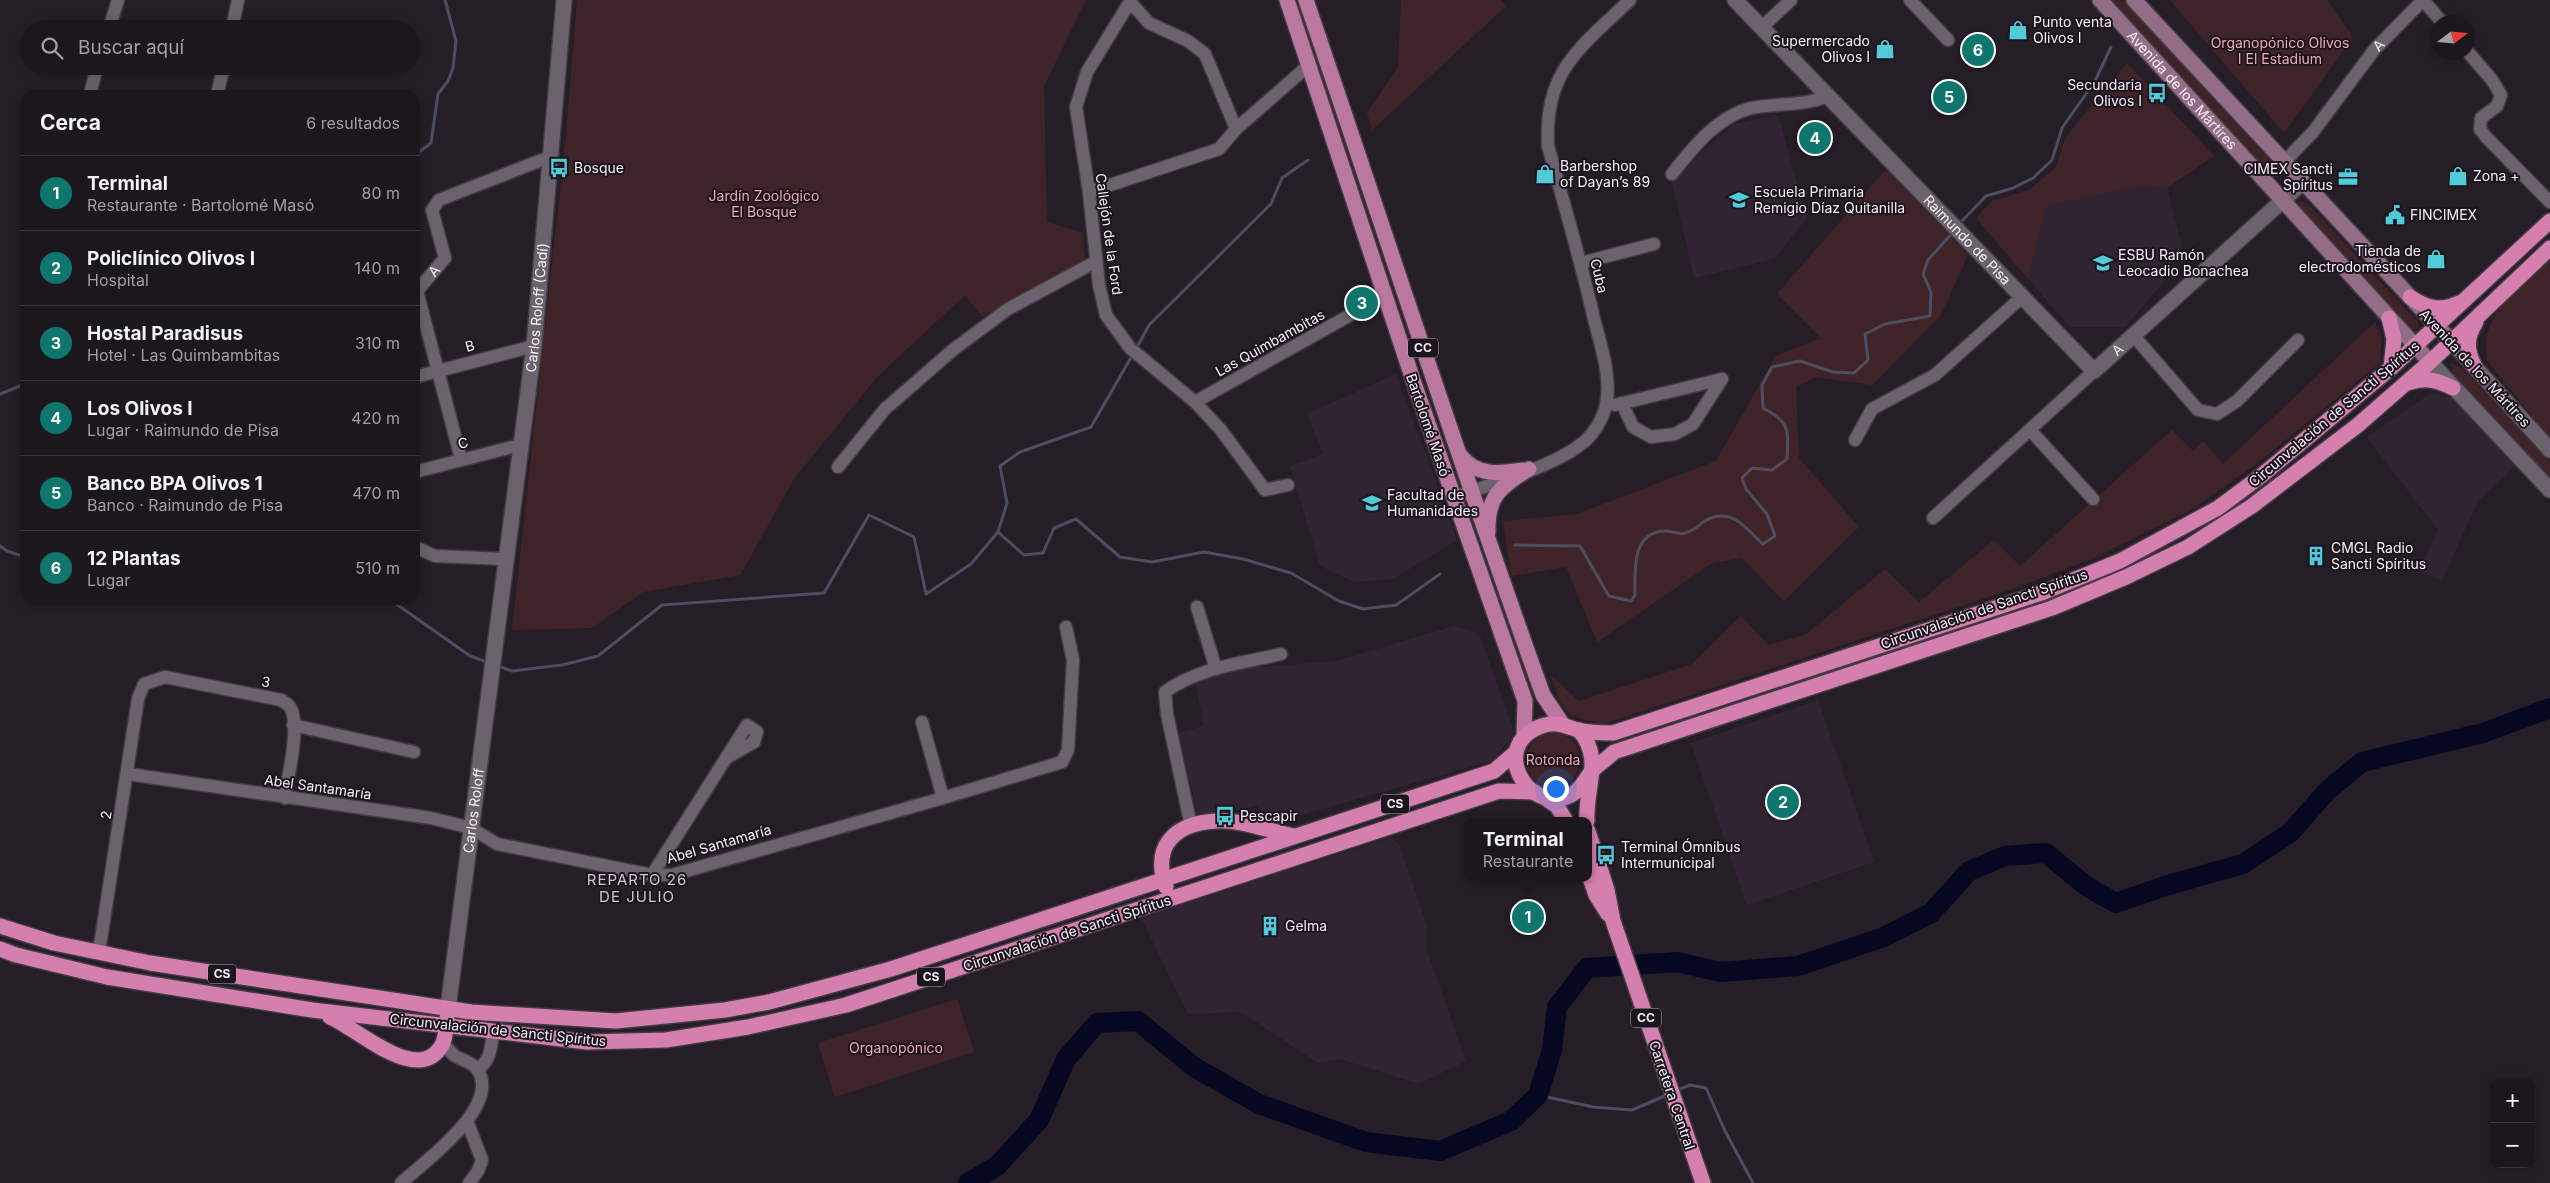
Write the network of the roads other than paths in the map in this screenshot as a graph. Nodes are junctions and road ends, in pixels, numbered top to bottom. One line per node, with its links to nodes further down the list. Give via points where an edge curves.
1 (118, 0): 15 (street)
2 (238, 0): 16 (street)
3 (564, 0): 27 (street, Carlos Roloff (Cadí))
4 (1287, 0): 20 (main road, Bartolomé Masó / CC)
5 (1306, 0): 67 (main road, Bartolomé Masó / CC)
6 (1630, 0): 38 (street, Cuba, via 1570,61 1556,83 1552,97 1548,146)
7 (1736, 0): 17 (street, Raimundo de Pisa)
8 (1791, 0): 17 (street)
9 (1910, 0): 18 (street)
10 (2100, 0): 32 (main road, Avenida de los Mártires)
11 (2134, 0): 28 (main road, Avenida de los Mártires)
12 (2423, 0): 14 (street); 28 (street, A, via 2374,50 2313,132)
13 (1130, 1): 26 (street, via 1149,22 1188,41 1205,54); 31 (street, Callejón de la Ford, via 1087,72 1076,107)
14 (2436, 15)
15 (112, 20)
16 (234, 20)
17 (1762, 27): 25 (street, Raimundo de Pisa)
18 (1948, 40)
19 (2475, 60): 33 (street, via 2501,95 2497,106 2482,118 2480,129)
20 (1309, 66): 26 (street); 40 (main road, Bartolomé Masó / CC)
21 (96, 75): 23 (street)
22 (222, 75): 24 (street)
23 (91, 90)
24 (218, 90)
25 (1828, 96): 29 (street, via 1809,104 1756,107 1734,114 1705,137); 41 (street, Raimundo de Pisa)
26 (1236, 130): 31 (street, via 1219,149)
27 (552, 156): 39 (street, A, via 439,200 432,210 445,258); 51 (street, Carlos Roloff (Cadí))
28 (2283, 163): 30 (main road, Avenida de los Mártires)
29 (1672, 174)
30 (2302, 183): 32 (street, A); 42 (main road, Avenida de los Mártires)
31 (1089, 192): 37 (street, Callejón de la Ford)
32 (2282, 201): 46 (main road, Avenida de los Mártires); 48 (street, A)
33 (2550, 202)
34 (2550, 221): 43 (highway, Circunvalación de Sancti Spíritus)
35 (1654, 244): 38 (street)
36 (2550, 248): 45 (highway, Circunvalación de Sancti Spíritus)
37 (1095, 262): 61 (street, Callejón de la Ford, via 1106,315 1130,348); 70 (street, via 1008,309 954,348 885,409)
38 (1581, 263): 63 (street, Cuba, via 1603,358 1607,384)
39 (420, 287)
40 (1386, 295): 61 (street, Las Quimbambitas); 76 (main road, Bartolomé Masó / CC)
41 (2022, 297): 57 (street, Raimundo de Pisa); 65 (street, via 1935,375 1872,409)
42 (2410, 297): 43 (highway, via 2424,306 2438,309 2451,307); 47 (main road, Avenida de los Mártires)
43 (2467, 298): 47 (highway, Circunvalación de Sancti Spíritus)
44 (420, 302): 56 (street, A)
45 (2481, 313): 50 (highway, Circunvalación de Sancti Spíritus); 54 (highway, via 2468,335)
46 (2389, 318): 52 (main road, Avenida de los Mártires); 55 (highway, via 2394,339)
47 (2437, 326): 50 (main road, Avenida de los Mártires); 52 (highway, Circunvalación de Sancti Spíritus)
48 (2133, 336): 49 (street, via 2198,410 2217,414 2238,401); 57 (street, A)
49 (2298, 340)
50 (2452, 342): 53 (highway, Circunvalación de Sancti Spíritus); 54 (street, Avenida de los Mártires)
51 (534, 346): 56 (street, B); 66 (street, Carlos Roloff (Cadí))
52 (2415, 346): 53 (main road, Avenida de los Mártires); 55 (highway, Circunvalación de Sancti Spíritus)
53 (2430, 362): 59 (highway, Circunvalación de Sancti Spíritus); 60 (street, Avenida de los Mártires)
54 (2475, 367): 68 (street, Avenida de los Mártires)
55 (2390, 368): 91 (highway, Circunvalación de Sancti Spíritus, via 2218,508 2120,562 2044,592 1613,733)
56 (438, 370): 58 (street, B); 69 (street, A)
57 (2094, 371): 64 (street, A)
58 (420, 375)
59 (2406, 384): 60 (highway, via 2419,379 2438,380); 96 (highway, Circunvalación de Sancti Spíritus, via 2252,506 2188,547 2126,577 2002,625 1614,752)
60 (2453, 388): 74 (street, Avenida de los Mártires)
61 (1194, 402): 73 (street, Callejón de la Ford, via 1221,430 1265,490)
62 (1622, 404): 62 (street, via 1633,427 1651,438 1675,434 1693,424 1722,379); 63 (street)
63 (1605, 408): 71 (street, Cuba, via 1599,424 1586,440 1565,456)
64 (2030, 430): 77 (street); 78 (street, A)
65 (1855, 440)
66 (520, 445): 69 (street, C); 81 (street, Carlos Roloff (Cadí))
67 (1456, 450): 71 (main road, via 1477,470 1490,473); 75 (main road, Bartolomé Masó / CC)
68 (2550, 450)
69 (461, 459): 72 (street, C)
70 (838, 467)
71 (1529, 469): 75 (street, Cuba); 80 (main road, via 1494,495 1488,511)
72 (420, 471)
73 (1288, 485)
74 (2550, 490)
75 (1470, 492): 76 (street, Cuba); 80 (main road, Bartolomé Masó / CC)
76 (1453, 498): 92 (main road, Bartolomé Masó / CC, via 1525,700)
77 (2093, 499)
78 (1932, 518)
79 (420, 549): 81 (street, via 435,556)
80 (1491, 551): 89 (main road, Bartolomé Masó / CC, via 1543,695)
81 (505, 559): 83 (street, Carlos Roloff (Cadí))
82 (1197, 607): 86 (street)
83 (498, 613): 106 (street, Carlos Roloff)
84 (1066, 626): 100 (street, Abel Santamaría, via 1073,660 1068,750 1062,762)
85 (1281, 654): 86 (street)
86 (1216, 669): 105 (street, via 1178,682 1165,692)
87 (144, 684): 90 (street, 3, via 165,677 281,700 289,705); 97 (street, 2, via 138,699)
88 (922, 722): 100 (street)
89 (1563, 725): 91 (highway); 92 (highway, via 1543,725)
90 (293, 726): 93 (street); 99 (street, 3)
91 (1579, 730): 96 (highway, via 1592,751)
92 (1524, 736): 94 (highway, CC)
93 (414, 752)
94 (1515, 753): 98 (highway, via 1521,780); 101 (highway, Circunvalación de Sancti Spíritus / CS, via 1494,771)
95 (726, 758): 109 (street)
96 (1591, 772): 98 (highway, via 1578,790 1569,796 1556,799); 103 (highway)
97 (128, 774): 99 (street, Abel Santamaría); 116 (street, 2)
98 (1540, 794): 102 (highway, via 1557,806); 104 (highway, Circunvalación de Sancti Spíritus / CS, via 1499,790)
99 (284, 798): 106 (street, Abel Santamaría, via 431,818)
100 (943, 798): 109 (street, Abel Santamaría, via 672,874)
101 (1386, 807): 104 (highway); 107 (highway, Circunvalación de Sancti Spíritus / CS)
102 (1564, 817)
103 (1587, 817)
104 (1400, 824): 112 (highway, Circunvalación de Sancti Spíritus / CS)
105 (1191, 826): 107 (highway, via 1220,822); 110 (highway, via 1174,834 1164,847 1160,866)
106 (471, 828): 109 (street, Abel Santamaría, via 497,844); 117 (street, Carlos Roloff)
107 (1296, 836): 110 (highway, Circunvalación de Sancti Spíritus / CS)
108 (1592, 843): 113 (highway, CC, via 1608,890)
109 (652, 876)
110 (1163, 880): 112 (highway); 117 (highway, Circunvalación de Sancti Spíritus / CS, via 891,969 769,1002 616,1021)
111 (1592, 882): 113 (highway, CC)
112 (1170, 899): 120 (highway, Circunvalación de Sancti Spíritus / CS, via 846,1004 748,1028 666,1040 588,1042)
113 (1612, 922): 126 (highway, Carretera Central / CC)
114 (0, 926): 116 (highway, Circunvalación de Sancti Spíritus / CS, via 54,943)
115 (0, 949): 118 (highway, Circunvalación de Sancti Spíritus / CS, via 107,977)
116 (99, 952): 117 (highway, Circunvalación de Sancti Spíritus / CS, via 150,963)
117 (448, 1008): 119 (highway)
118 (312, 1010): 119 (highway, Circunvalación de Sancti Spíritus / CS); 121 (highway, via 344,1023 386,1052 411,1061 436,1052)
119 (446, 1027): 120 (highway, Circunvalación de Sancti Spíritus / CS); 121 (highway)
120 (493, 1032): 122 (street, via 489,1054 484,1065)
121 (443, 1044): 122 (street, via 455,1056)
122 (477, 1068): 123 (street, via 482,1089)
123 (467, 1121): 124 (street); 125 (street, via 482,1160)
124 (401, 1183)
125 (469, 1183)
126 (1703, 1183)

